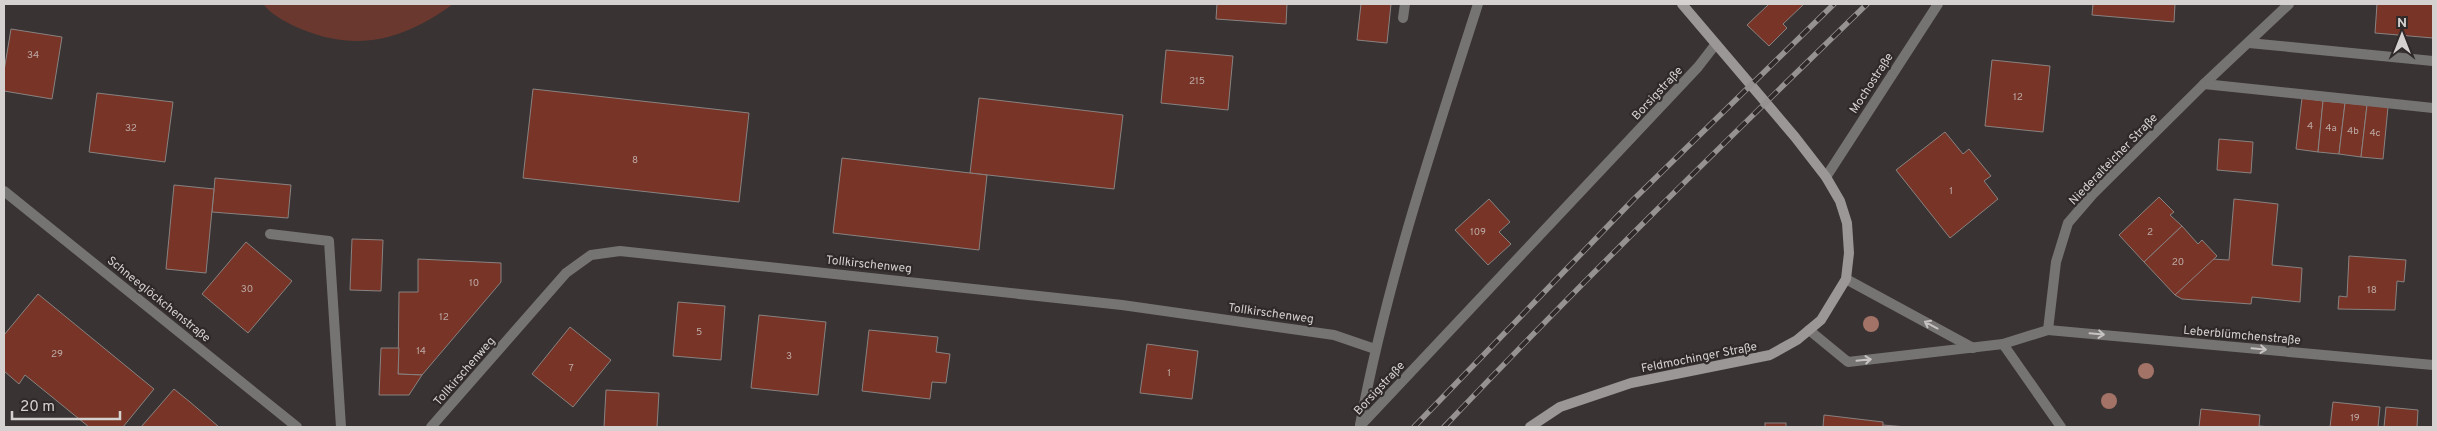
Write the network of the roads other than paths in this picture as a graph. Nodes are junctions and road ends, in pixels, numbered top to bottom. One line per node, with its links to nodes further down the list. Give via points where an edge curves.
1 (1405, 4): 6 (street)
2 (1478, 4): 20 (street, Borsigstraße, via 1399,258)
3 (1682, 4): 8 (main road, Feldmochinger Straße)
4 (1938, 4): 12 (street, Mochostraße)
5 (2289, 4): 7 (street, Niederalteicher Straße)
6 (1403, 18)
7 (2249, 43): 9 (street); 10 (street, Niederalteicher Straße)
8 (1715, 45): 12 (main road, Feldmochinger Straße); 20 (street, Borsigstraße, via 1698,67 1360,426)
9 (2433, 61)
10 (2204, 84): 11 (street); 17 (street, Niederalteicher Straße, via 2068,223 2056,262)
11 (2433, 108)
12 (1826, 177): 15 (main road, Feldmochinger Straße, via 1840,201 1847,223 1849,253)
13 (4, 191): 22 (street, Schneeglöckchenstraße)
14 (270, 234): 23 (street, via 329,241)
15 (1846, 280): 16 (main road, Feldmochinger Straße, via 1821,320); 19 (street, one-way to 15)
16 (1809, 330): 19 (street, one-way to 19, via 1848,362); 25 (main road, Feldmochinger Straße, via 1770,355 1631,383 1560,406)
17 (2048, 330): 18 (street); 21 (street, Leberblümchenstraße, one-way to 21)
18 (2002, 344): 19 (street); 26 (street)
19 (1974, 348)
20 (1375, 349): 24 (street, Tollkirschenweg, via 1334,335 1122,305 620,252 591,255 566,273)
21 (2433, 364)
22 (297, 427)
23 (340, 427)
24 (431, 427)
25 (1530, 427)
26 (2061, 427)

